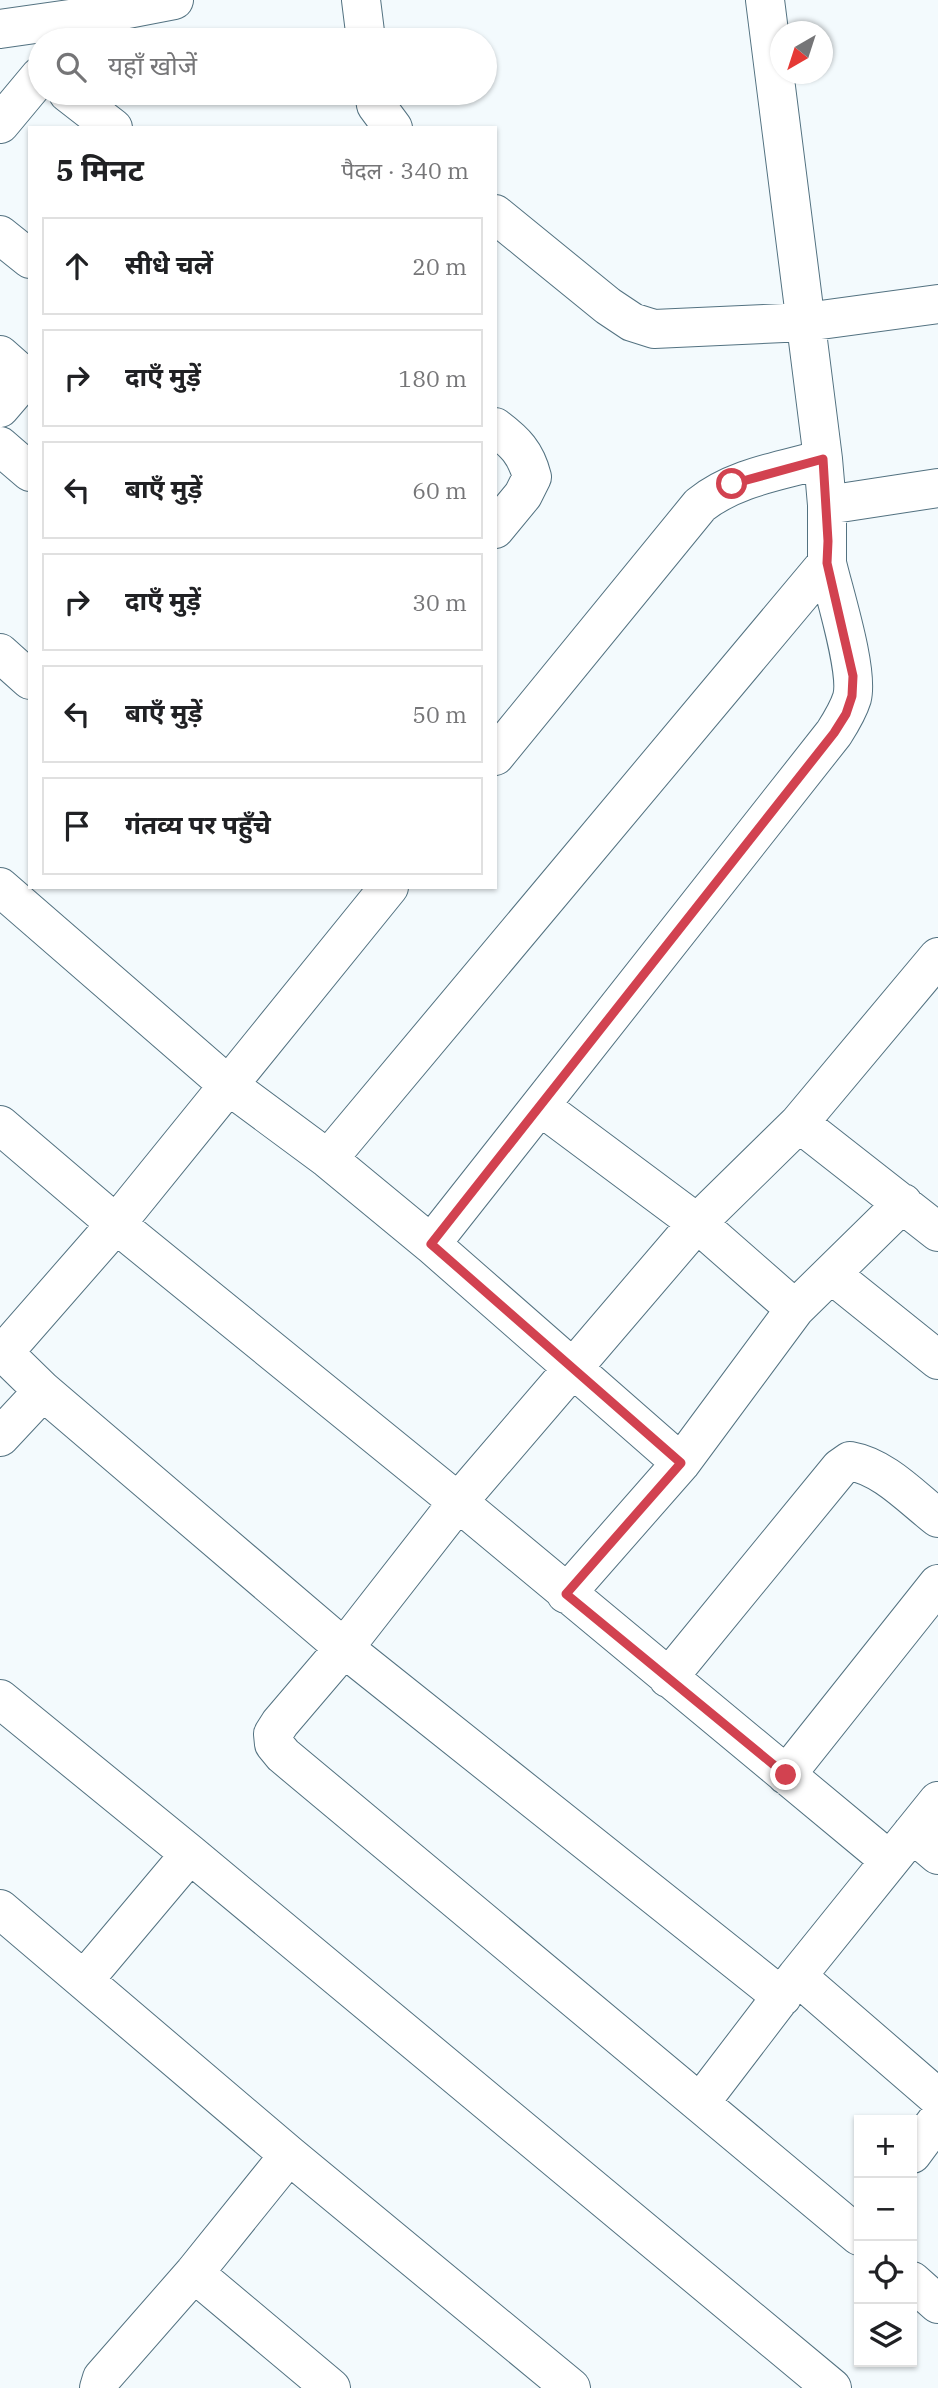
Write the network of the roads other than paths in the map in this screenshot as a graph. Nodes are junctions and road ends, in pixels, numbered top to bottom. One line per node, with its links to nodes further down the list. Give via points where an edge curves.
1 (174, 0): 4 (street)
2 (361, 0): 5 (street)
3 (765, 0): 17 (street)
4 (78, 19): 6 (street)
5 (364, 28)
6 (0, 29)
7 (28, 90): 10 (street)
8 (83, 105): 11 (street)
9 (376, 105): 12 (street)
10 (0, 124)
11 (110, 126)
12 (392, 126)
13 (497, 216): 17 (street, via 632,322 654,329)
14 (0, 235): 15 (street)
15 (28, 257)
16 (938, 304): 17 (street)
17 (806, 322): 22 (street)
18 (18, 369): 19 (street)
19 (0, 408)
20 (497, 428): 26 (street, via 528,460 532,477)
21 (0, 446): 23 (street)
22 (823, 459): 25 (street); 30 (street, via 732,484 701,505)
23 (28, 470)
24 (938, 488): 25 (street)
25 (827, 505): 27 (street)
26 (497, 527)
27 (827, 563): 36 (street, via 853,676 846,714); 39 (street)
28 (0, 653): 29 (street)
29 (28, 678)
30 (497, 754)
31 (0, 887): 35 (street)
32 (387, 889): 35 (street)
33 (938, 957): 34 (street)
34 (926, 998): 37 (street)
35 (228, 1085): 39 (street); 42 (street)
36 (540, 1106): 41 (street); 44 (street)
37 (799, 1123): 40 (street); 41 (street)
38 (0, 1125): 42 (street)
39 (328, 1158): 44 (street)
40 (903, 1203): 43 (street); 45 (street)
41 (697, 1223): 46 (street); 49 (street)
42 (116, 1224): 47 (street); 53 (street)
43 (938, 1231)
44 (431, 1244): 49 (street)
45 (831, 1275): 46 (street); 48 (street)
46 (795, 1310): 52 (street)
47 (2, 1351): 50 (street)
48 (938, 1360)
49 (573, 1367): 52 (street); 53 (street)
50 (43, 1391): 51 (street); 57 (street)
51 (0, 1437)
52 (681, 1463): 56 (street)
53 (458, 1502): 56 (street); 57 (street)
54 (938, 1518): 58 (street, via 878,1471 850,1461)
55 (938, 1584): 60 (street)
56 (566, 1594): 58 (street)
57 (344, 1648): 66 (street); 68 (street, via 280,1723 273,1734 274,1744)
58 (668, 1678): 60 (street)
59 (0, 1699): 63 (street)
60 (786, 1775): 62 (street)
61 (938, 1801): 62 (street)
62 (913, 1849): 66 (street)
63 (190, 1854): 65 (street); 76 (street)
64 (0, 1909): 65 (street)
65 (83, 1980): 71 (street)
66 (789, 1986): 67 (street); 68 (street)
67 (938, 2098)
68 (699, 2103): 72 (street)
69 (938, 2119): 70 (street)
70 (917, 2147)
71 (289, 2155): 73 (street); 79 (street)
72 (854, 2227)
73 (194, 2273): 77 (street, via 102,2378); 78 (street)
74 (917, 2285): 75 (street)
75 (938, 2304)
76 (820, 2384)
77 (99, 2388)
78 (331, 2388)
79 (571, 2388)

